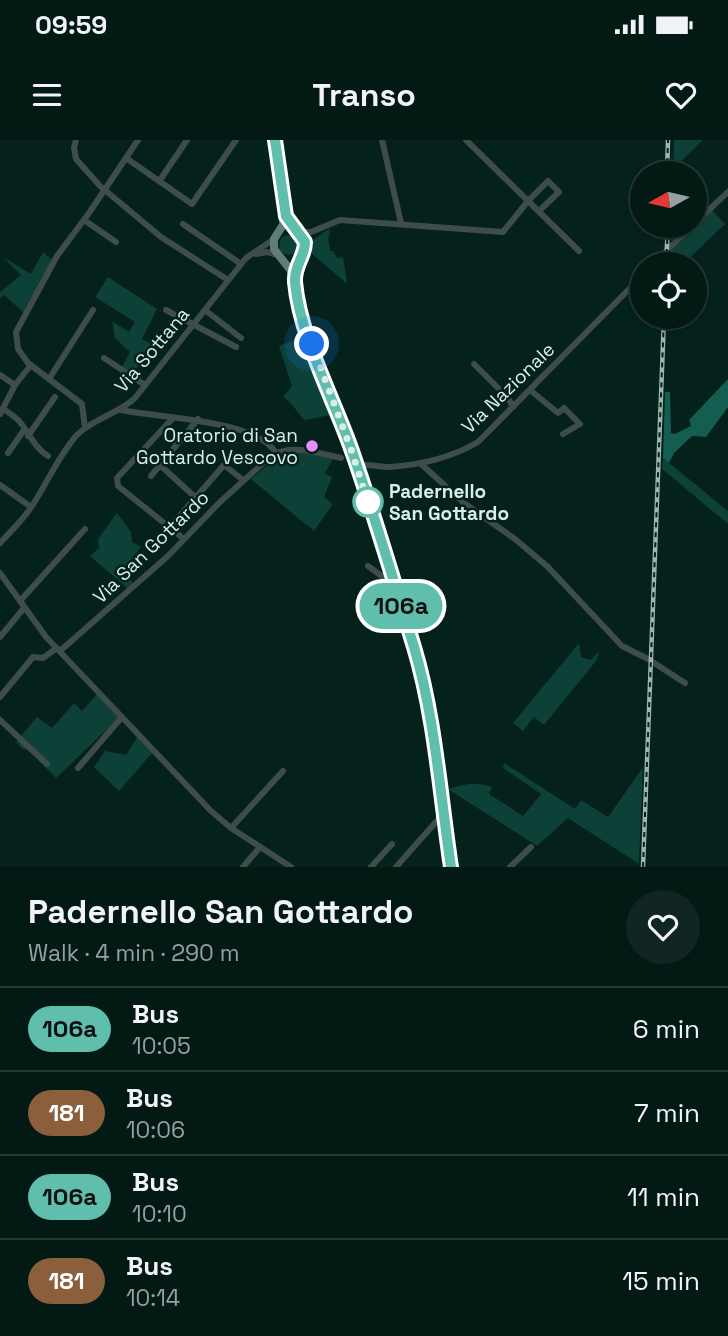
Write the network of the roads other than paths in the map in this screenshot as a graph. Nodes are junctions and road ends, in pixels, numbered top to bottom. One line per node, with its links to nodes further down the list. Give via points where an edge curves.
1 (76, 140): 10 (street, via 76,159)
2 (138, 140): 8 (street)
3 (187, 140): 9 (street)
4 (236, 140): 9 (street, via 192,204)
5 (275, 140): 13 (main road)
6 (382, 140): 17 (street)
7 (466, 140): 12 (street)
8 (126, 158): 9 (street); 10 (street)
9 (159, 180)
10 (104, 190): 16 (street); 30 (street, via 161,237)
11 (728, 192): 15 (street)
12 (528, 201): 14 (street); 14 (street, via 548,181 559,192); 17 (street, via 503,232)
13 (284, 209): 20 (main road); 21 (main road, via 283,225)
14 (539, 211): 25 (street)
15 (707, 211)
16 (84, 219): 23 (street); 41 (street, via 57,256 16,332 18,349)
17 (401, 223): 19 (street, via 336,220)
18 (183, 224): 29 (street)
19 (319, 228): 20 (street); 24 (street)
20 (297, 231): 21 (main road, via 286,229); 24 (main road)
21 (276, 236): 27 (main road, via 273,246); 29 (street, Via Sottana)
22 (679, 238): 26 (street)
23 (116, 242)
24 (305, 247): 28 (main road)
25 (579, 251)
26 (665, 252)
27 (280, 257): 28 (main road); 29 (street, via 264,252); 31 (main road)
28 (299, 258): 31 (main road)
29 (242, 263): 30 (street, Via Sottana)
30 (228, 280): 35 (street, Via Sottana)
31 (296, 284): 56 (main road, via 309,337)
32 (630, 288): 46 (street, Via Nazionale)
33 (93, 310): 43 (street)
34 (166, 310): 36 (street)
35 (205, 310): 36 (street, Via Sottana); 37 (street)
36 (194, 325): 38 (street); 45 (street, Via Sottana)
37 (241, 338)
38 (236, 347)
39 (104, 358): 45 (street)
40 (474, 364): 48 (street)
41 (31, 365): 43 (street); 44 (street)
42 (0, 375): 44 (street)
43 (50, 380): 53 (street, via 82,404)
44 (15, 385): 50 (street)
45 (145, 385): 49 (street, Via Sottana)
46 (530, 390): 48 (street, Via Nazionale); 55 (street, via 558,414 564,408 580,424)
47 (55, 397): 54 (street)
48 (513, 407): 61 (street, Via Nazionale, via 478,442 451,456)
49 (121, 410): 51 (street); 53 (street, Via Sottana)
50 (2, 412): 54 (street, via 18,420)
51 (173, 418): 52 (street); 70 (street, via 117,478 118,486)
52 (198, 419): 58 (street, via 249,434 267,442); 62 (street)
53 (85, 428): 69 (street, Via Sottana, via 66,448)
54 (26, 433): 57 (street); 59 (street)
55 (563, 434)
56 (352, 452): 63 (main road); 64 (street)
57 (8, 453)
58 (276, 453): 60 (street, via 295,449); 66 (street, Via San Gottardo)
59 (48, 456)
60 (341, 458)
61 (418, 463): 64 (street, Via Nazionale); 81 (street, via 548,567 622,646)
62 (160, 465): 65 (street); 68 (street)
63 (357, 466): 64 (street, Via Nazionale); 76 (main road)
64 (367, 466)
65 (151, 476)
66 (243, 480): 68 (street, via 224,466); 72 (street, Via San Gottardo)
67 (0, 485): 69 (street)
68 (196, 498): 70 (street)
69 (31, 507): 73 (street, Via Sottana)
70 (170, 528): 72 (street)
71 (85, 529): 77 (street)
72 (184, 539): 80 (street, Via San Gottardo)
73 (0, 543)
74 (368, 566): 76 (street, via 387,580)
75 (0, 572): 77 (street)
76 (393, 579): 88 (main road, via 414,649)
77 (20, 601): 78 (street)
78 (24, 608): 79 (street); 80 (street)
79 (0, 637)
80 (59, 650): 82 (street, Via San Gottardo, via 43,658 33,657); 83 (street)
81 (685, 683)
82 (0, 697)
83 (122, 717): 86 (street); 89 (street)
84 (0, 720): 85 (street)
85 (47, 764)
86 (78, 768)
87 (283, 771): 89 (street)
88 (443, 814): 96 (street); 97 (main road)
89 (231, 828): 91 (street)
90 (392, 844): 95 (street)
91 (260, 847): 93 (street); 94 (street)
92 (531, 847): 98 (street)
93 (243, 867)
94 (291, 867)
95 (371, 867)
96 (396, 867)
97 (451, 867)
98 (510, 867)

